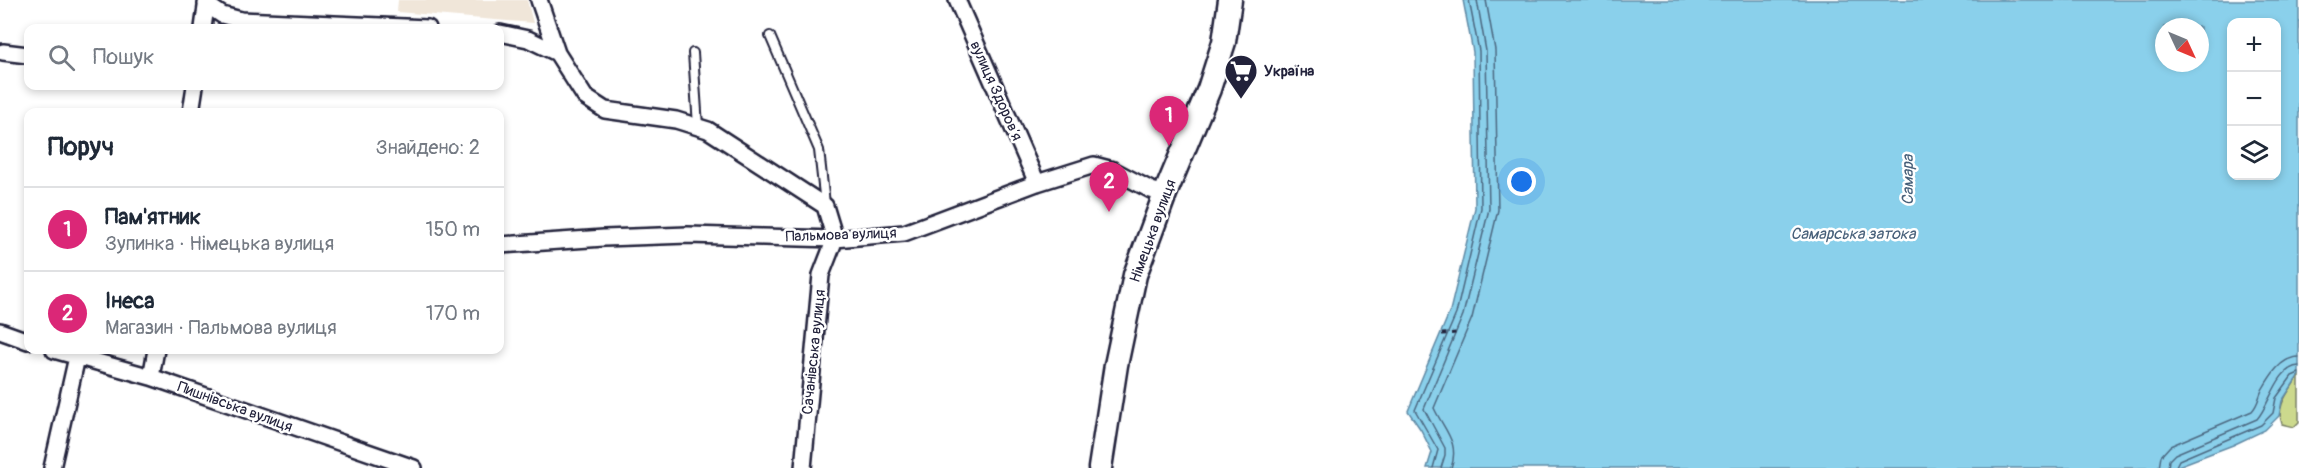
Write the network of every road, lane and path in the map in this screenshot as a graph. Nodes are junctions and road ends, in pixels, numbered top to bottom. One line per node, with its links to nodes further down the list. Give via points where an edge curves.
1 (539, 0): 10 (street)
2 (957, 0): 16 (street, вулиця Здоровʼя)
3 (1230, 0): 17 (main road, Німецька вулиця, via 1224,42 1212,80)
4 (207, 2): 5 (street); 6 (street, via 222,15 241,20)
5 (204, 24)
6 (334, 24)
7 (504, 34): 10 (street, via 528,39)
8 (770, 36): 18 (lane, Пальмова вулиця, via 819,150)
9 (3, 52): 12 (street)
10 (557, 53): 15 (street, via 585,97 605,110)
11 (693, 53): 15 (lane)
12 (24, 55)
13 (194, 90): 14 (street)
14 (192, 108)
15 (698, 126): 18 (street)
16 (1037, 183): 17 (street, Пальмова вулиця, via 1094,165); 19 (street, Пальмова вулиця, via 904,233)
17 (1165, 194): 32 (main road, Німецька вулиця, via 1135,275)
18 (825, 206): 19 (street)
19 (835, 239): 20 (street, Пальмова вулиця, via 688,235); 31 (street, Сачанівська вулиця, via 822,275)
20 (504, 245)
21 (0, 331): 24 (street)
22 (1457, 333): 23 (path)
23 (1442, 334)
24 (24, 340)
25 (67, 354): 27 (street, Пишнівська вулиця)
26 (155, 354): 28 (street)
27 (77, 357): 28 (street, Пишнівська вулиця); 29 (street)
28 (151, 377): 30 (street, Пишнівська вулиця)
29 (52, 468)
30 (414, 468)
31 (803, 468)
32 (1100, 468)

